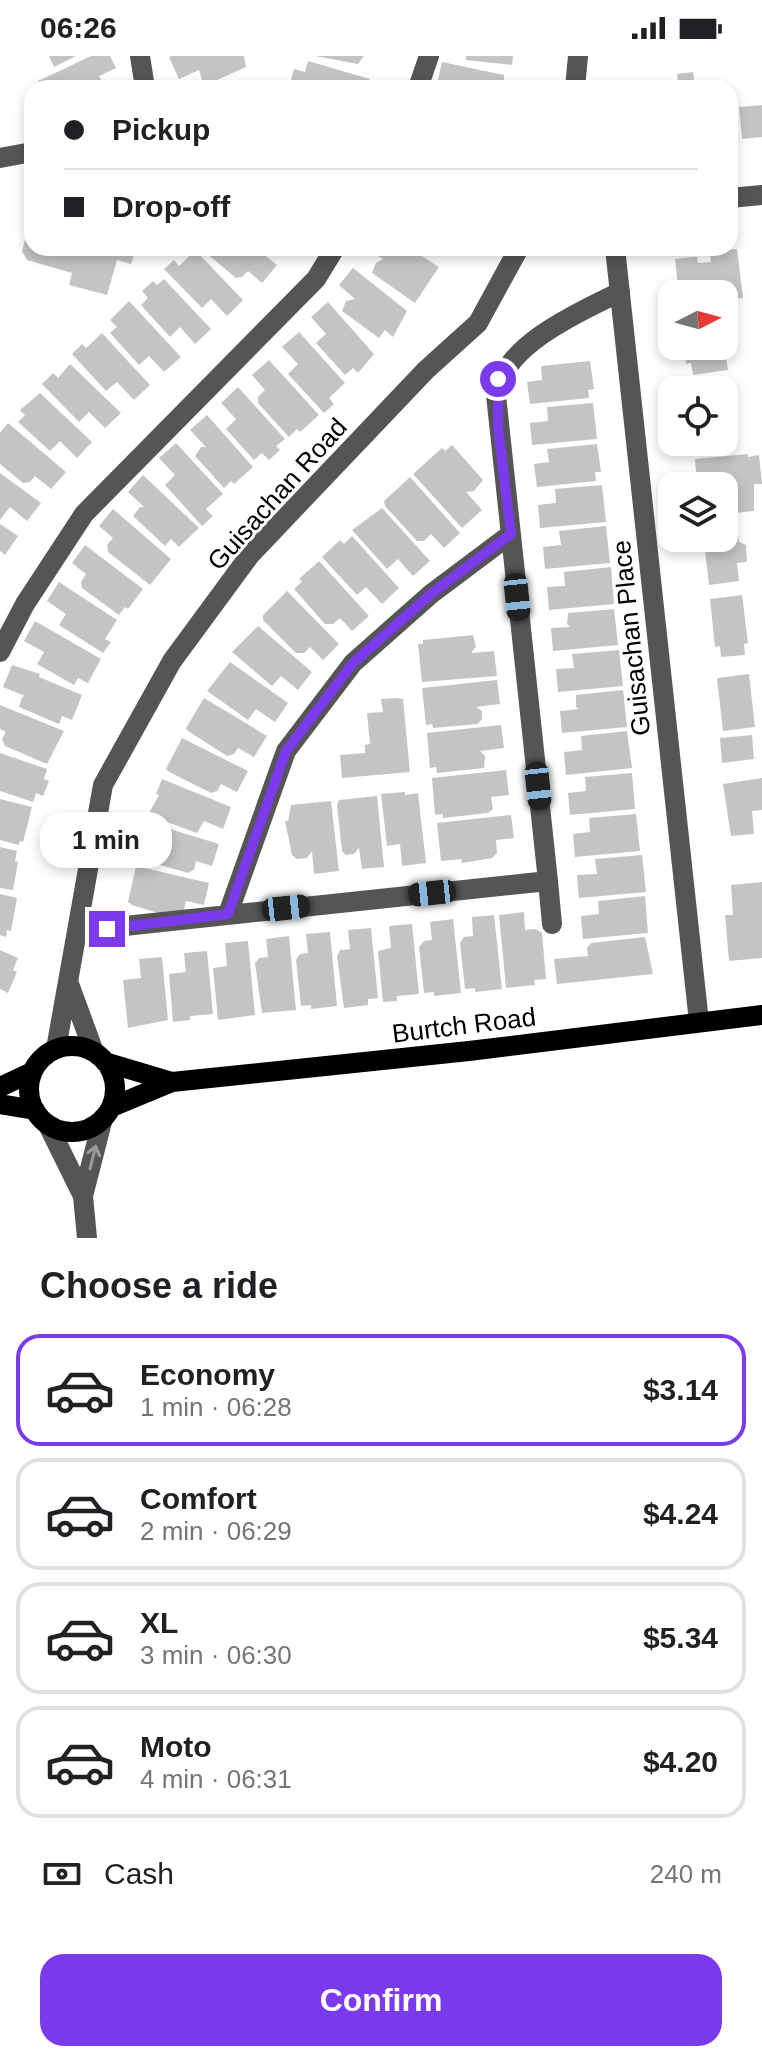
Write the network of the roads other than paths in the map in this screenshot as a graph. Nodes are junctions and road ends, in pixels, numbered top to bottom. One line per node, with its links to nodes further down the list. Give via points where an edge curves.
1 (140, 56): 4 (street)
2 (429, 56): 5 (street)
3 (578, 56): 6 (street)
4 (144, 80)
5 (421, 80)
6 (576, 80)
7 (24, 154): 8 (street)
8 (0, 158)
9 (762, 195): 10 (street)
10 (738, 197)
11 (330, 256): 16 (street, via 316,279 84,514)
12 (515, 256): 20 (street, Guisachan Road, via 478,323 426,370 250,555 172,661 103,785)
13 (616, 256): 14 (street, Guisachan Place)
14 (620, 292): 15 (street, via 552,328 511,360 498,379 498,427); 23 (street, Guisachan Place)
15 (511, 534): 17 (street); 18 (street, via 431,594 353,663 286,751)
16 (0, 652)
17 (548, 881): 18 (street); 19 (street)
18 (228, 914): 20 (street)
19 (552, 924)
20 (78, 931): 21 (street, Guisachan Road)
21 (69, 984): 24 (street, Guisachan Road); 25 (street, Guisachan Road)
22 (762, 1015): 23 (main road, Burtch Road)
23 (699, 1022): 27 (main road, Burtch Road)
24 (56, 1049): 25 (main road, via 70,1045); 26 (main road)
25 (100, 1057): 27 (main road, Burtch Road); 30 (main road, via 116,1082)
26 (32, 1072): 28 (main road); 31 (main road, via 28,1089)
27 (172, 1082): 30 (main road, Burtch Road)
28 (0, 1087)
29 (0, 1104): 31 (main road)
30 (108, 1112): 31 (main road, via 77,1131 62,1131); 32 (street, one-way to 30)
31 (41, 1117): 32 (street)
32 (83, 1196): 33 (street)
33 (87, 1238)

